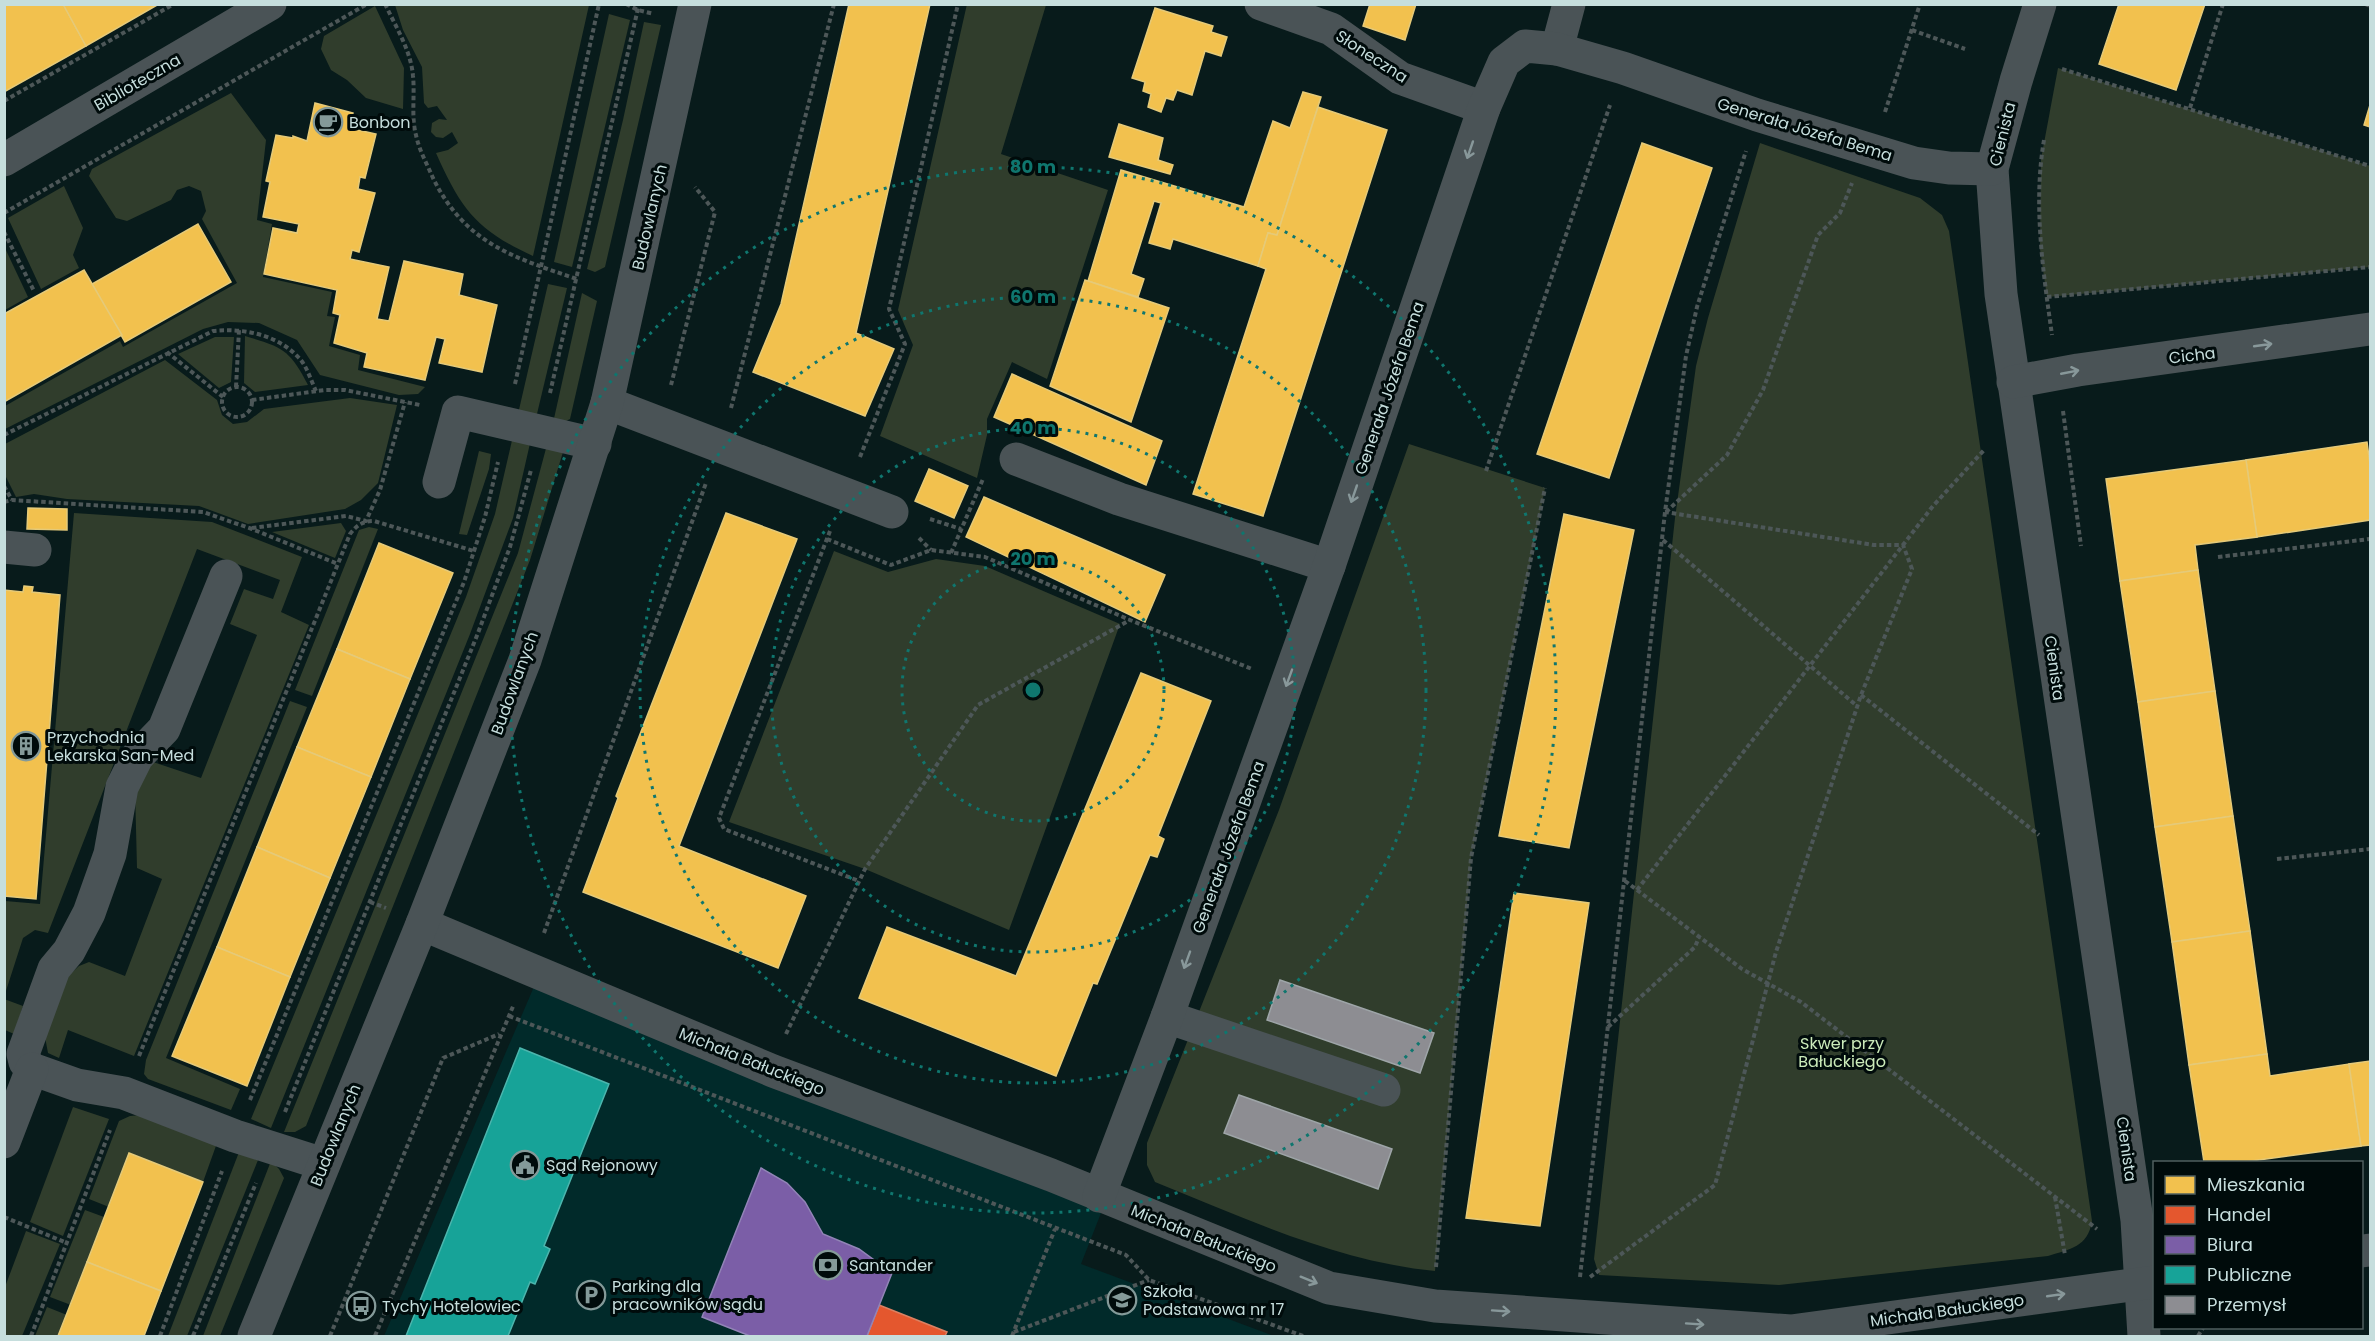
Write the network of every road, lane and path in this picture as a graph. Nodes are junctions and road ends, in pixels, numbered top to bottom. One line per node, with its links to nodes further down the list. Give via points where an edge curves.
1 (174, 4): 21 (path)
2 (270, 4): 27 (street, Biblioteczna)
3 (367, 4): 32 (path)
4 (385, 4): 34 (path, via 409,55 415,135 445,201 463,223 493,246)
5 (599, 4): 34 (path)
6 (639, 4): 36 (path)
7 (695, 4): 50 (street, Budowlanych)
8 (834, 4): 52 (path)
9 (1261, 4): 22 (street, Słoneczna, via 1331,29 1400,78)
10 (1569, 4): 17 (street)
11 (1920, 4): 16 (path)
12 (2040, 4): 29 (street, Cienista)
13 (2223, 4): 23 (path)
14 (2365, 4): 15 (path)
15 (2370, 6)
16 (1912, 30): 18 (path); 24 (path)
17 (1557, 49): 22 (street, Generała Józefa Bema, via 1525,46 1504,62); 29 (street, Generała Józefa Bema, via 1914,163)
18 (1965, 49)
19 (2056, 74): 23 (path, via 2058,68)
20 (1612, 100): 62 (path)
21 (4, 101)
22 (1484, 108): 81 (street, Generała Józefa Bema, one-way to 81)
23 (2190, 108): 28 (path)
24 (1884, 114)
25 (2044, 136): 38 (path, via 2040,249)
26 (1749, 142): 69 (path, via 1697,306 1686,356)
27 (4, 160)
28 (2370, 165)
29 (1992, 169): 43 (street, Cienista, via 2001,294)
30 (698, 176): 45 (path, via 695,187 715,212)
31 (1855, 176): 69 (path, via 1840,213 1818,235 1763,390 1727,455)
32 (4, 213)
33 (4, 232): 37 (path)
34 (541, 267): 36 (path); 55 (path)
35 (2370, 267): 38 (path)
36 (577, 279): 56 (path)
37 (34, 291)
38 (2047, 297): 42 (path)
39 (2370, 329): 42 (street, Cicha, one-way to 39)
40 (239, 330): 41 (path, via 213,331); 44 (path); 46 (path, via 276,340 300,359)
41 (166, 352): 47 (path); 57 (path)
42 (2058, 374): 43 (street, Cicha); 78 (path)
43 (2013, 382): 118 (street, Cienista)
44 (236, 387): 47 (path); 48 (path, via 247,390)
45 (671, 388)
46 (316, 392): 48 (path); 49 (path, via 345,390)
47 (223, 397): 48 (path, via 224,409 238,417 249,411)
48 (252, 400)
49 (405, 402): 53 (path); 70 (path, via 380,490)
50 (607, 403): 58 (street, Budowlanych); 59 (street)
51 (720, 406): 52 (path)
52 (730, 410): 54 (path)
53 (458, 412): 55 (street); 63 (street)
54 (741, 414)
55 (507, 424): 56 (street); 76 (path)
56 (542, 431): 58 (street); 107 (path, via 510,547 478,633)
57 (4, 435)
58 (595, 444): 93 (street, Budowlanych, via 525,660)
59 (718, 445): 68 (street); 95 (path)
60 (1984, 449): 75 (path)
61 (1016, 459): 77 (path, via 990,462); 81 (street, via 1119,499)
62 (1486, 471)
63 (439, 482)
64 (4, 486): 66 (path)
65 (1545, 488): 116 (path, via 1471,858)
66 (12, 501): 67 (path); 71 (path, via 203,512)
67 (4, 502)
68 (892, 512)
69 (1665, 512): 73 (path); 75 (path, via 1874,545)
70 (366, 521): 71 (path, via 345,516); 76 (path); 80 (path, via 350,534)
71 (252, 528): 80 (path)
72 (827, 539): 77 (path, via 891,565 932,550)
73 (1662, 539): 84 (path); 91 (path)
74 (2370, 539): 79 (path)
75 (1903, 545): 84 (path); 86 (path, via 1912,569)
76 (474, 551): 105 (path)
77 (951, 553): 83 (path, via 985,557)
78 (2082, 553)
79 (2218, 556)
80 (338, 564): 104 (path)
81 (1329, 566): 85 (street, Generała Józefa Bema, one-way to 85)
82 (226, 576): 102 (street, via 164,729 137,756 122,787 110,854 89,913 69,951 54,969 23,1054)
83 (1130, 620): 85 (path); 101 (path, via 978,705 865,869)
84 (1809, 667): 87 (path); 92 (path)
85 (1287, 683): 98 (street, Generała Józefa Bema, one-way to 98)
86 (1860, 695): 87 (path); 88 (path)
87 (1857, 706): 96 (path)
88 (2039, 835)
89 (2370, 849): 90 (path)
90 (2277, 859)
91 (1625, 881): 92 (path); 99 (path)
92 (1637, 890): 94 (path)
93 (422, 924): 95 (street, Michała Bałuckiego); 108 (street, Budowlanych)
94 (1699, 937): 96 (path); 99 (path, via 1695,947)
95 (530, 969): 97 (path); 109 (street, Michała Bałuckiego, via 773,1071)
96 (1769, 984): 99 (path, via 1715,1185 1579,1284); 110 (path, via 1801,1002)
97 (508, 1016): 100 (path); 113 (path)
98 (1167, 1017): 103 (street); 109 (street, Generała Józefa Bema)
99 (1608, 1027)
100 (500, 1034): 124 (path, via 443,1058); 125 (path)
101 (786, 1034)
102 (32, 1069): 104 (street, via 78,1085); 106 (street)
103 (1384, 1090)
104 (124, 1093): 105 (street); 114 (path)
105 (235, 1136): 107 (street); 121 (path)
106 (4, 1142)
107 (271, 1148): 108 (street); 122 (path)
108 (323, 1164): 123 (street, Budowlanych)
109 (1099, 1196): 118 (street, Michała Bałuckiego, one-way to 118, via 1329,1288 1435,1306 1791,1331)
110 (2055, 1197): 112 (path, via 2101,1233); 115 (path)
111 (4, 1217): 114 (path)
112 (2103, 1225)
113 (1055, 1229): 117 (path, via 1126,1255); 119 (path)
114 (67, 1243): 120 (path)
115 (2066, 1262)
116 (1435, 1270)
117 (1149, 1280): 119 (path); 126 (path)
118 (2147, 1283): 127 (street, Cienista)
119 (1013, 1334)
120 (31, 1336)
121 (160, 1336)
122 (193, 1336)
123 (254, 1336)
124 (330, 1336)
125 (375, 1336)
126 (1303, 1336)
127 (2144, 1336)

